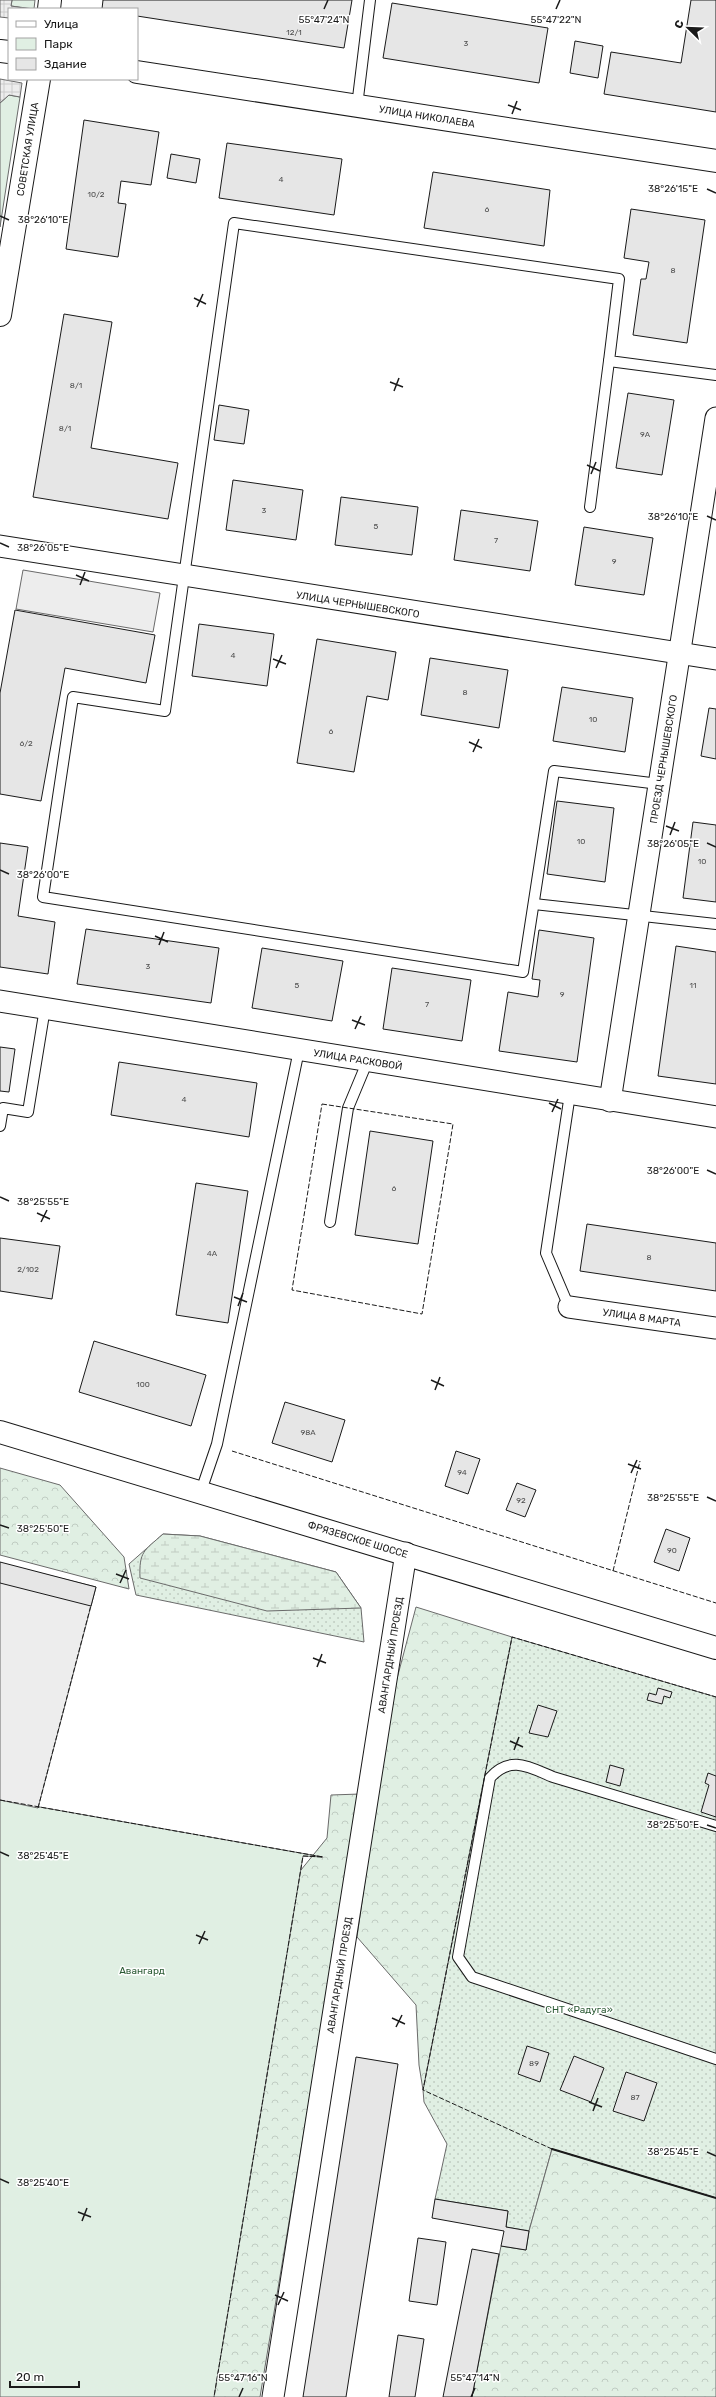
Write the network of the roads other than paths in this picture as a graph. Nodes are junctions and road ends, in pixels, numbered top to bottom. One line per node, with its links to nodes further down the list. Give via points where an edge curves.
1 (370, 0): 4 (lane)
2 (138, 72): 4 (main road, УЛИЦА НИКОЛАЕВА)
3 (39, 80): 6 (main road, СОВЕТСКАЯ УЛИЦА)
4 (357, 106): 5 (main road, УЛИЦА НИКОЛАЕВА)
5 (716, 161)
6 (0, 314)
7 (609, 361): 8 (lane); 10 (lane); 12 (lane, via 619,279 234,223)
8 (716, 375)
9 (716, 418): 13 (street, ПРОЕЗД ЧЕРНЫШЕВСКОГО)
10 (590, 507)
11 (0, 546): 12 (street, УЛИЦА ЧЕРНЫШЕВСКОГО)
12 (184, 577): 13 (street, УЛИЦА ЧЕРНЫШЕВСКОГО); 16 (lane, via 165,711 73,697 43,897 524,972)
13 (680, 654): 14 (street, УЛИЦА ЧЕРНЫШЕВСКОГО); 15 (street, ПРОЕЗД ЧЕРНЫШЕВСКОГО)
14 (716, 659)
15 (659, 784): 16 (lane, via 554,771); 17 (street, ПРОЕЗД ЧЕРНЫШЕВСКОГО)
16 (534, 904): 17 (lane)
17 (638, 916): 18 (lane); 24 (street, ПРОЕЗД ЧЕРНЫШЕВСКОГО)
18 (716, 924)
19 (0, 1001): 20 (street, УЛИЦА РАСКОВОЙ)
20 (45, 1008): 21 (street, УЛИЦА РАСКОВОЙ); 26 (lane, via 28,1112 3,1108)
21 (299, 1050): 22 (street, УЛИЦА РАСКОВОЙ); 31 (lane, via 217,1444)
22 (368, 1060): 23 (street, УЛИЦА РАСКОВОЙ); 27 (lane, via 348,1108)
23 (570, 1094): 24 (street, УЛИЦА РАСКОВОЙ); 28 (lane, via 546,1253)
24 (610, 1101): 25 (street, УЛИЦА РАСКОВОЙ)
25 (716, 1117)
26 (0, 1126)
27 (330, 1222)
28 (569, 1307): 29 (street, УЛИЦА 8 МАРТА)
29 (716, 1328)
30 (0, 1432): 31 (main road, ФРЯЗЕВСКОЕ ШОССЕ)
31 (201, 1491): 32 (main road, ФРЯЗЕВСКОЕ ШОССЕ)
32 (406, 1554): 33 (main road, ФРЯЗЕВСКОЕ ШОССЕ); 36 (street, АВАНГАРДНЫЙ ПРОЕЗД)
33 (716, 1648)
34 (716, 1826): 35 (lane, via 530,1768 514,1764 499,1768 490,1778 458,1957 472,1977)
35 (716, 2059)
36 (273, 2397)

